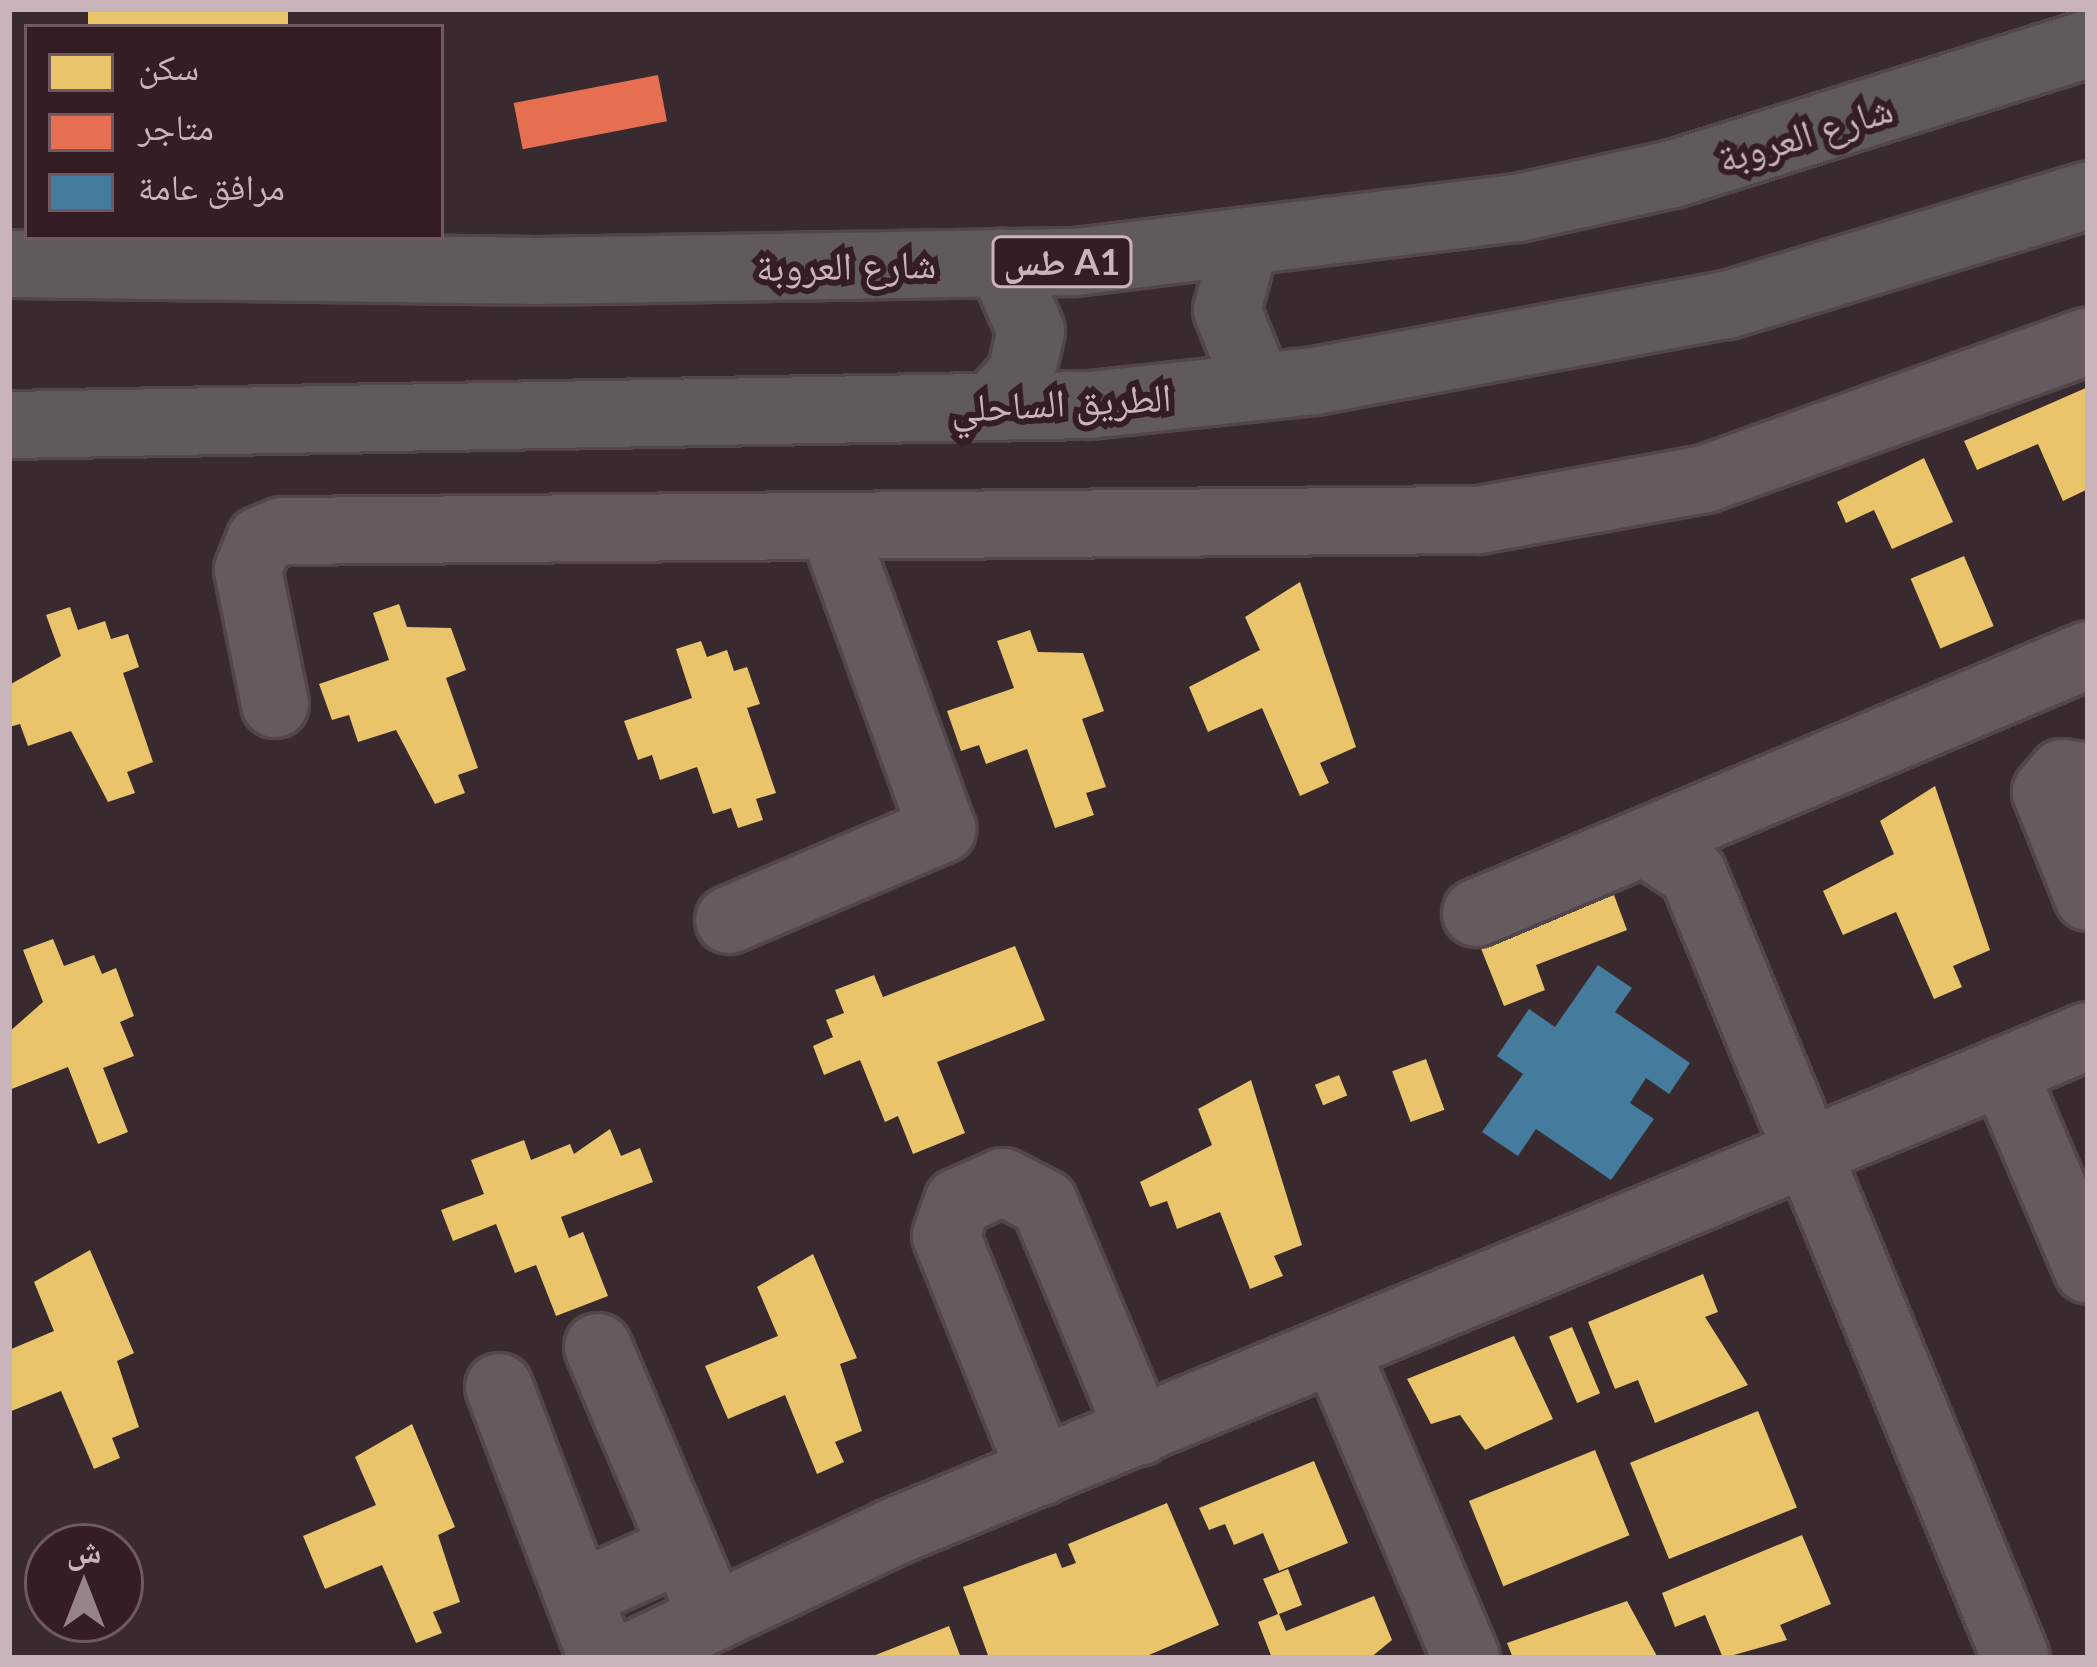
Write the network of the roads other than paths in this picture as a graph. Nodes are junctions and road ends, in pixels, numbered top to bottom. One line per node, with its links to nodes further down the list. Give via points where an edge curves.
1 (2088, 44): 3 (highway, شارع العروبة / طس A1, via 1673,174 1518,208)
2 (2088, 194): 7 (highway, الطريق الساحلي, via 1727,305 1529,348)
3 (1245, 243): 4 (highway, شارع العروبة / طس A1); 7 (highway, via 1227,310)
4 (1000, 262): 5 (highway, شارع العروبة / طس A1); 8 (highway, via 1031,331 1021,374)
5 (13, 263)
6 (2088, 341): 12 (street, via 1706,479 1562,511)
7 (1258, 387): 8 (highway, الطريق الساحلي)
8 (992, 407): 10 (highway, الطريق الساحلي)
9 (9, 425): 10 (highway, الطريق الساحلي)
10 (78, 427): 11 (highway)
11 (9, 451)
12 (833, 528): 14 (street, via 282,531 260,540 248,569); 19 (street, via 942,829)
13 (2088, 655): 16 (street)
14 (275, 704)
15 (2088, 777): 17 (street, via 2062,773 2046,792)
16 (1646, 843): 18 (street); 22 (street, via 1693,874)
17 (2088, 897)
18 (1476, 913)
19 (730, 920)
20 (2088, 1036): 21 (street)
21 (2003, 1071): 22 (street); 23 (street)
22 (1803, 1152): 25 (street); 35 (street)
23 (2088, 1270)
24 (598, 1347): 29 (street)
25 (1335, 1349): 27 (street); 34 (street)
26 (500, 1387): 30 (street)
27 (1140, 1432): 28 (street); 28 (street, via 1044,1203 1003,1182 958,1202 946,1236)
28 (1041, 1472): 31 (street)
29 (683, 1548): 30 (street); 31 (street)
30 (578, 1595): 32 (street)
31 (713, 1618): 33 (street)
32 (602, 1658)
33 (627, 1658)
34 (1466, 1658)
35 (2016, 1658)

